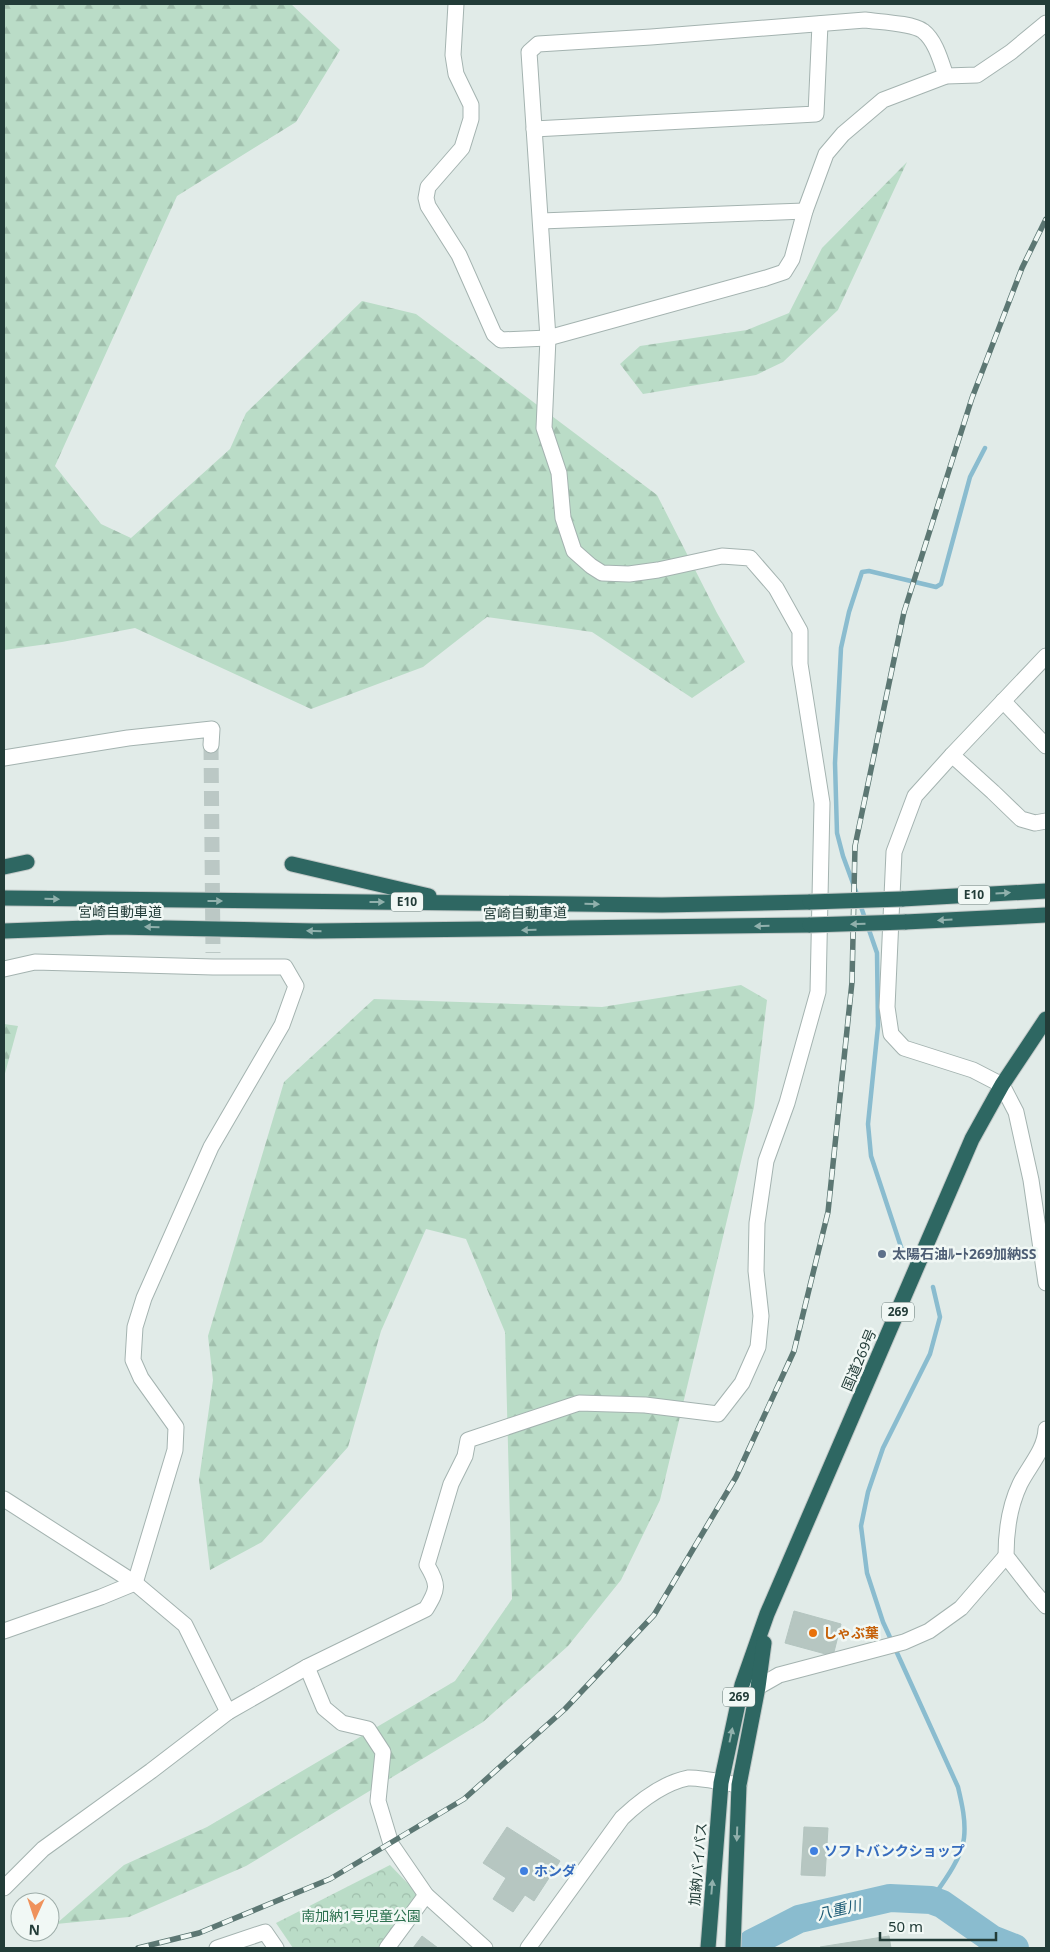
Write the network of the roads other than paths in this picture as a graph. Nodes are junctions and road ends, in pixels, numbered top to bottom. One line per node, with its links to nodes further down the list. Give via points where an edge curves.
1 (456, 4): 8 (street, via 456,74 471,105 470,119 462,148 428,187 428,206 459,255 494,334 501,340)
2 (1046, 23): 4 (street, via 1012,52 977,75)
3 (820, 24): 4 (street, via 865,20 894,23 922,31 934,46); 5 (street, via 816,114); 5 (street, via 538,44 529,52)
4 (946, 76): 6 (street, via 883,100 843,134 826,154)
5 (534, 130): 7 (street)
6 (805, 210): 7 (street); 8 (street, via 792,259 784,272)
7 (541, 221): 8 (street)
8 (548, 338): 36 (street, via 544,428 559,473 563,518 574,551 602,573 658,570 722,556 750,558 776,588 800,631 800,664 822,803 818,992 787,1103 766,1161 758,1223 756,1271 761,1316 758,1348 742,1383 718,1414 645,1405 579,1403 468,1440 427,1565 436,1580 436,1592 426,1609)
9 (1046, 656): 10 (street)
10 (1003, 702): 12 (street); 13 (street)
11 (211, 745): 14 (street, via 212,729 128,738)
12 (1046, 746)
13 (952, 755): 15 (street, via 1021,819); 27 (street, via 914,796 894,852 888,1007 891,1034 904,1048 973,1070)
14 (4, 758)
15 (1046, 822)
16 (27, 862): 18 (highway)
17 (292, 864): 21 (highway)
18 (4, 866)
19 (1046, 891): 21 (highway, 宮崎自動車道 / E10, one-way to 19, bridge, via 662,905 902,899)
20 (4, 898): 21 (highway, 宮崎自動車道 / E10, one-way to 21)
21 (456, 902)
22 (1046, 915): 23 (highway, 宮崎自動車道 / E10, one-way to 23, bridge, via 810,925 315,931 114,927)
23 (4, 930)
24 (4, 969): 32 (street, via 36,962 213,960 285,967 296,986 282,1025 211,1146 144,1298 135,1327 133,1360 141,1378 176,1427 175,1450)
25 (1046, 1019): 26 (highway, 国道269号 / 269)
26 (1041, 1034): 27 (highway, 国道269号 / 269)
27 (1002, 1085): 28 (street, via 1016,1112 1031,1180); 34 (highway, 国道269号 / 269, via 972,1139)
28 (1046, 1283)
29 (1046, 1429): 31 (street, via 1046,1439 1020,1484 1008,1515)
30 (4, 1498): 32 (street)
31 (1006, 1556): 33 (street); 38 (street, via 961,1608 928,1631 904,1642 778,1675)
32 (135, 1583): 35 (street); 39 (street, via 185,1625)
33 (1046, 1606)
34 (768, 1614): 37 (highway, 国道269号 / 269); 38 (highway, 国道269号 / 269)
35 (4, 1631)
36 (307, 1667): 39 (street); 43 (street, via 324,1708 342,1723 368,1729 383,1752 378,1802 391,1844)
37 (742, 1685): 38 (street); 40 (highway, 国道269号 / 269, one-way to 37)
38 (758, 1687): 41 (highway, 国道269号 / 269)
39 (228, 1712): 42 (street, via 44,1849)
40 (721, 1783): 41 (street); 44 (highway, 加納バイパス / 269, one-way to 40); 49 (street, via 689,1778 640,1801 622,1818)
41 (738, 1785): 50 (highway, 269, one-way to 50)
42 (4, 1888)
43 (426, 1894): 47 (street); 48 (street)
44 (708, 1942)
45 (217, 1948): 46 (street, via 265,1932)
46 (276, 1948)
47 (387, 1948)
48 (485, 1948)
49 (528, 1948)
50 (733, 1948)

